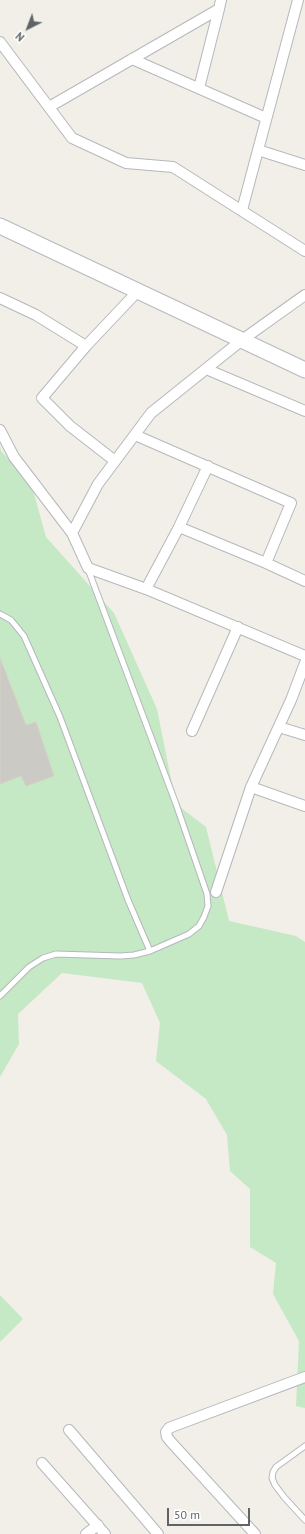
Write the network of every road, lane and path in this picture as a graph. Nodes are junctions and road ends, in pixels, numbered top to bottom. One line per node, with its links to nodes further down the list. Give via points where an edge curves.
1 (298, 0): 7 (street)
2 (220, 4): 4 (street); 5 (street)
3 (0, 42): 6 (street)
4 (132, 59): 5 (street); 6 (street)
5 (199, 88): 7 (street)
6 (49, 108): 10 (street, via 72,138 126,164 173,167)
7 (266, 118): 8 (street)
8 (258, 150): 9 (street); 10 (street)
9 (305, 165)
10 (242, 210): 12 (street)
11 (0, 226): 13 (street)
12 (305, 251)
13 (138, 291): 16 (street); 17 (street)
14 (305, 296): 16 (street)
15 (0, 298): 17 (street, via 36,315)
16 (242, 340): 18 (street); 19 (street)
17 (86, 346): 23 (street, via 42,398 70,426)
18 (206, 369): 20 (street); 22 (street, via 151,413)
19 (305, 370)
20 (305, 410)
21 (0, 430): 26 (street, via 14,457)
22 (135, 435): 23 (street); 24 (street)
23 (115, 461): 26 (street, via 98,484)
24 (208, 466): 25 (street); 27 (street, via 291,503)
25 (179, 528): 27 (street); 30 (street)
26 (72, 533): 28 (street)
27 (266, 563): 29 (street)
28 (88, 568): 30 (street); 41 (lane, via 174,796 208,906 199,926 189,934)
29 (305, 581)
30 (146, 589): 32 (street)
31 (0, 614): 41 (lane, via 11,620 24,636 60,717 128,900)
32 (238, 628): 33 (street); 36 (street)
33 (305, 656)
34 (305, 663): 35 (street)
35 (279, 727): 37 (street); 38 (street)
36 (192, 731)
37 (305, 735)
38 (251, 786): 39 (street); 40 (street)
39 (305, 806)
40 (216, 892)
41 (150, 951): 42 (lane, via 120,956 56,954 43,958 29,967)
42 (0, 996)
43 (305, 1377): 52 (street, via 174,1426 166,1432 171,1442)
44 (69, 1430): 51 (street)
45 (305, 1446): 47 (lane, via 276,1467 272,1478 284,1497)
46 (42, 1463): 48 (street)
47 (305, 1520)
48 (98, 1525): 49 (street); 50 (street)
49 (86, 1534)
50 (105, 1534)
51 (158, 1534)
52 (255, 1534)

